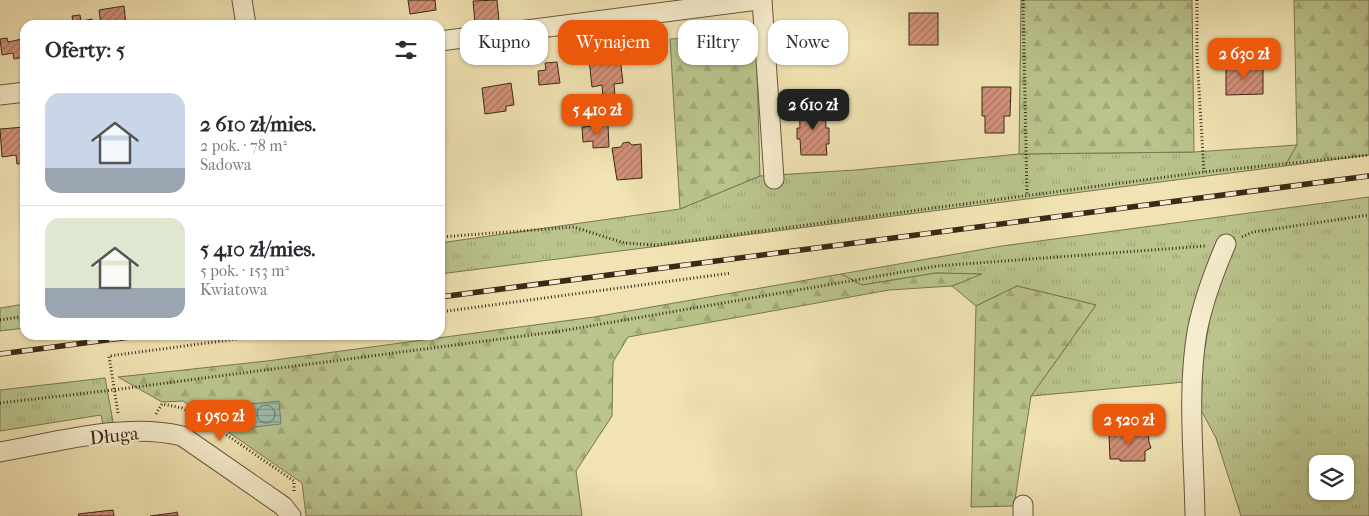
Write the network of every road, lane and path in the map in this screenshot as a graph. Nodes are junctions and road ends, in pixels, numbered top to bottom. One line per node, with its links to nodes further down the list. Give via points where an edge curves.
1 (242, 0): 6 (street)
2 (758, 0): 7 (street)
3 (762, 0): 12 (street)
4 (1023, 0): 13 (path)
5 (1197, 0): 11 (path)
6 (245, 20)
7 (445, 40)
8 (20, 93): 9 (street)
9 (0, 96)
10 (1369, 155): 11 (path)
11 (1204, 172): 13 (path)
12 (774, 179)
13 (1027, 196): 15 (path, via 656,245 624,243 574,227)
14 (1369, 214): 16 (path, via 1253,232)
15 (445, 237)
16 (1226, 244): 22 (path, via 937,266 561,330); 28 (street, via 1207,296 1193,373)
17 (731, 273): 18 (path)
18 (445, 311)
19 (20, 317): 20 (path)
20 (0, 320)
21 (230, 340): 22 (path, via 109,356)
22 (114, 390): 23 (path); 25 (path)
23 (0, 403)
24 (196, 414): 27 (path, via 294,481)
25 (122, 431): 26 (street, Długa); 27 (street, Długa, via 163,431 182,436 283,506)
26 (0, 452)
27 (292, 507)
28 (1194, 516)

